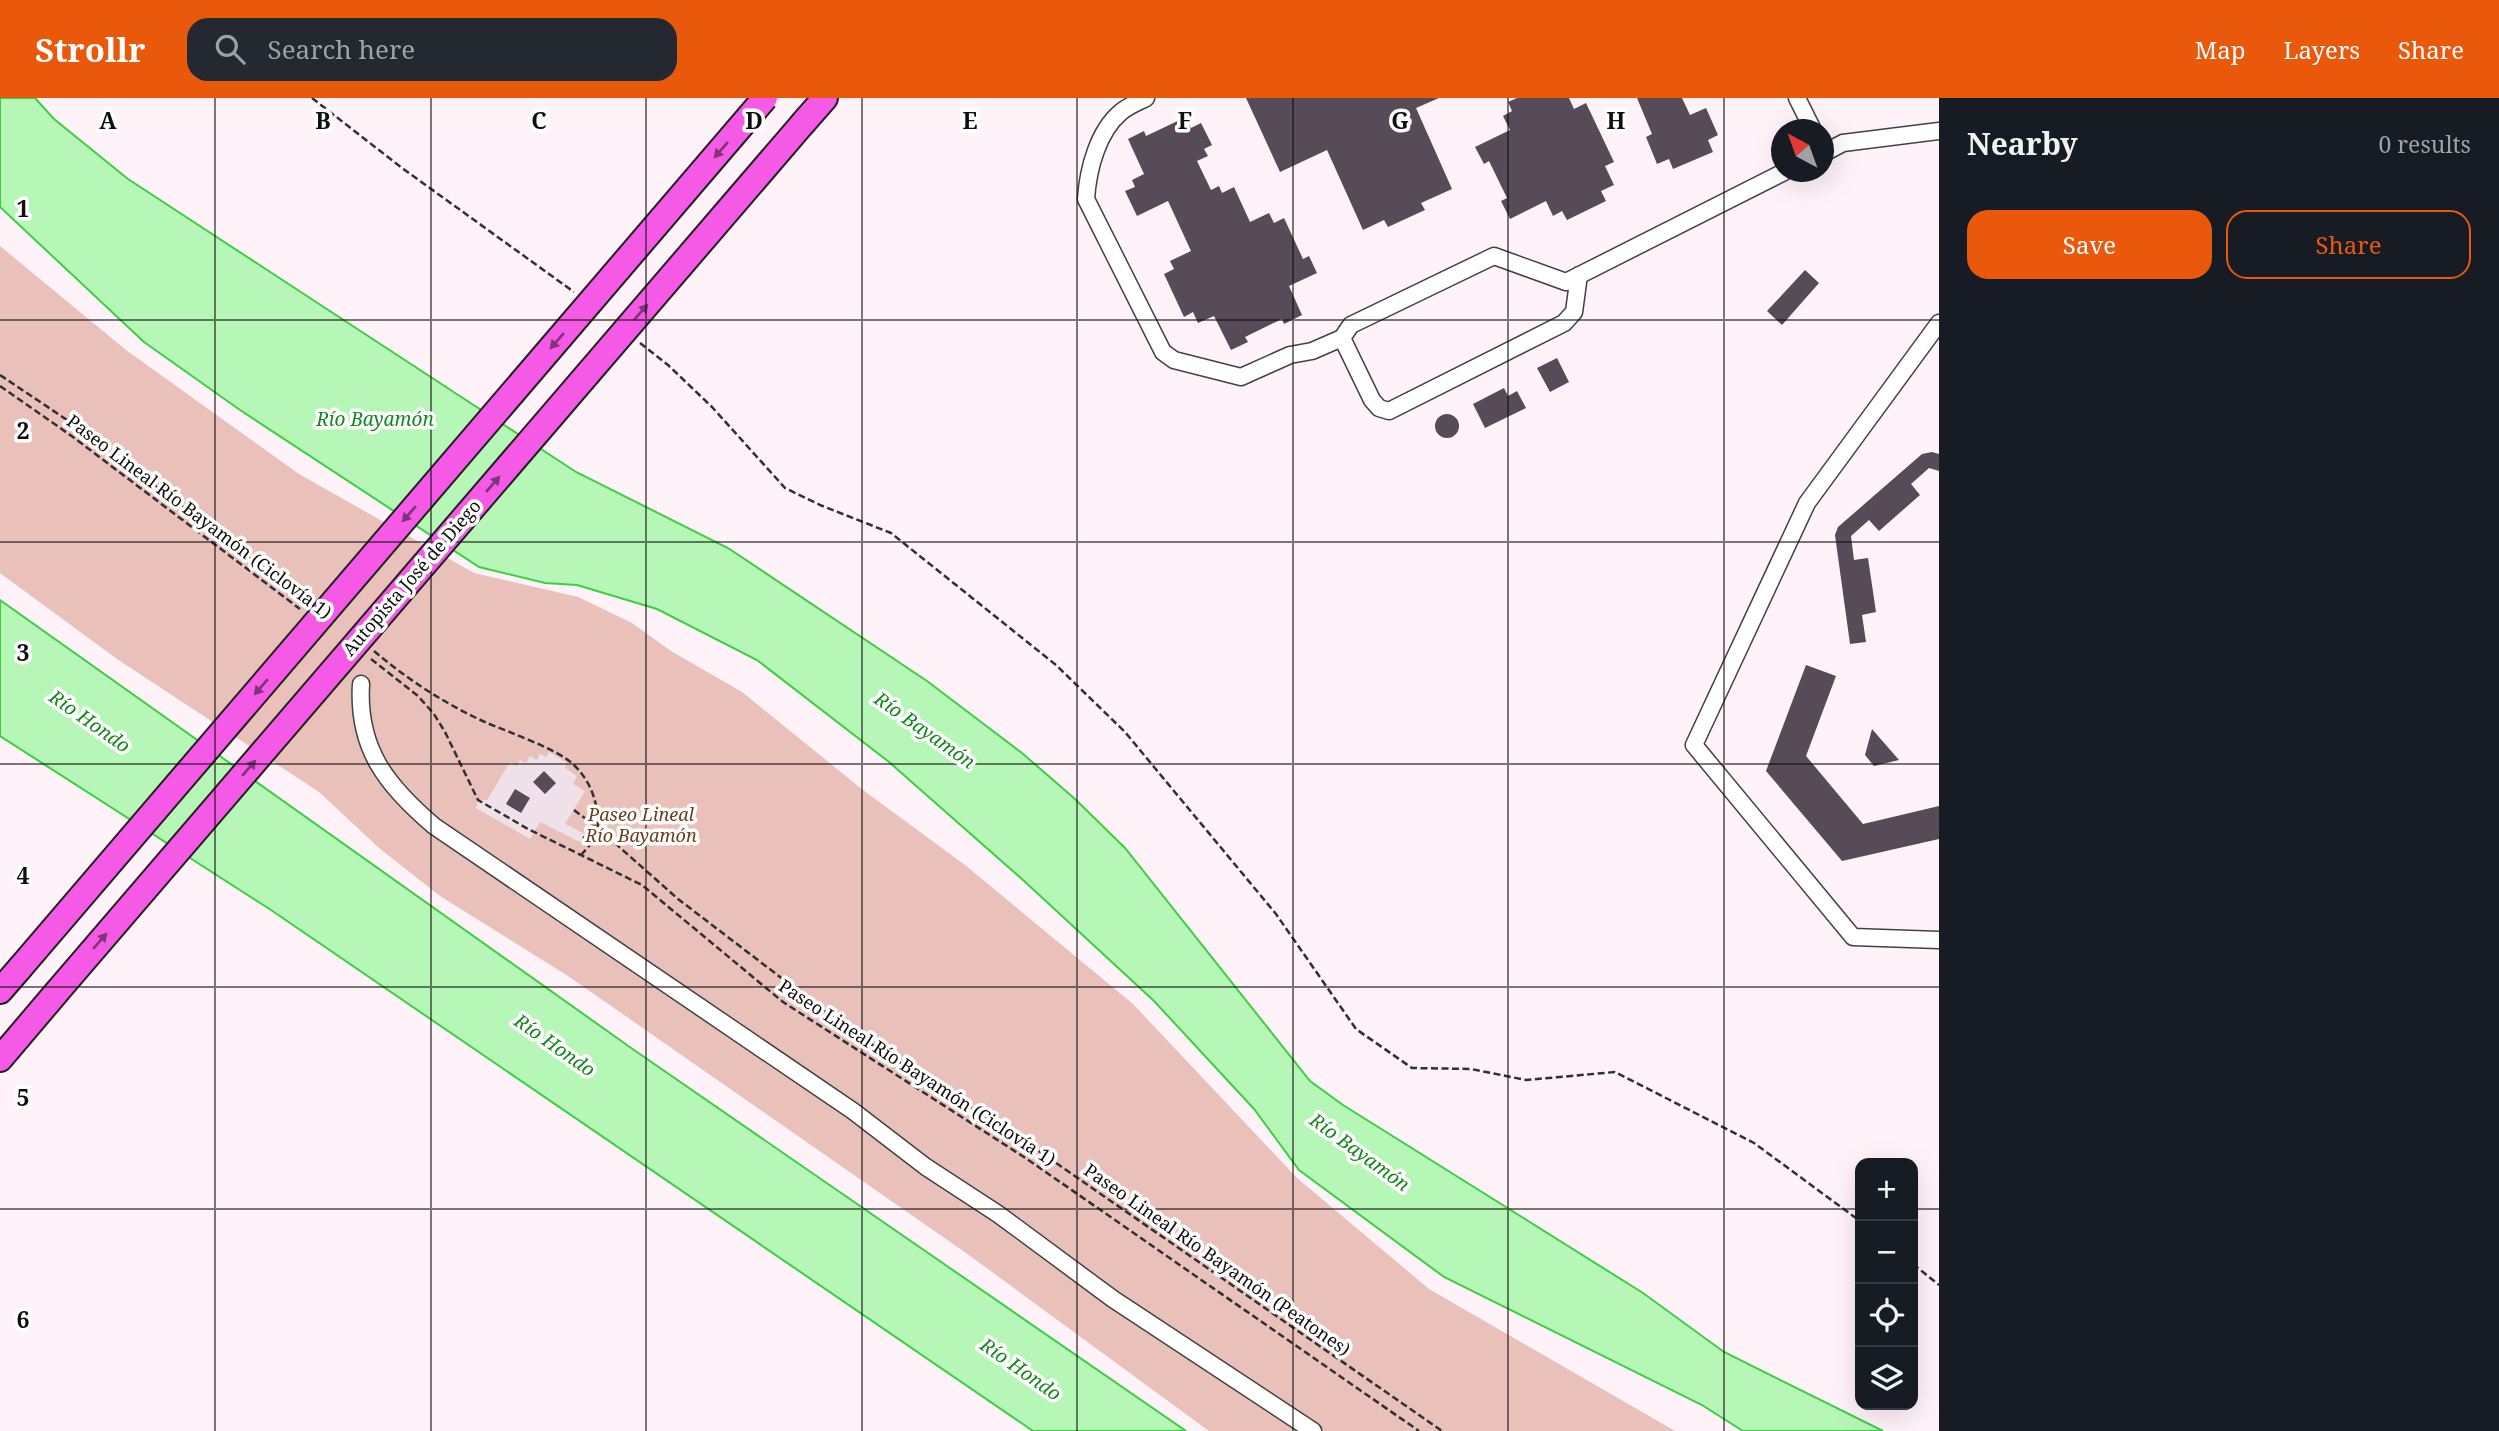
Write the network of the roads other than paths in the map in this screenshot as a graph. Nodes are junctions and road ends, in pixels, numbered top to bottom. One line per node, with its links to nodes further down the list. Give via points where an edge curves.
1 (765, 98): 14 (highway, one-way to 14, bridge)
2 (825, 98): 15 (highway, Autopista José de Diego, one-way to 2, bridge)
3 (1146, 98): 11 (lane, via 1122,111 1106,128 1086,199 1163,352 1174,360 1241,377)
4 (1797, 98): 5 (lane)
5 (1808, 119)
6 (1939, 131): 7 (lane)
7 (1834, 147)
8 (1771, 179): 9 (lane)
9 (1579, 275): 11 (lane, via 1566,282 1494,256 1351,325); 11 (lane, via 1574,312 1564,323 1389,411 1372,400)
10 (1939, 323): 13 (lane, via 1807,503 1694,745 1853,937)
11 (1342, 338)
12 (361, 684): 18 (lane, via 360,717 366,743 388,780 433,826 853,1111 1113,1298)
13 (1939, 940)
14 (0, 991)
15 (53, 997): 16 (highway); 17 (highway, Autopista José de Diego)
16 (0, 1044)
17 (0, 1059)
18 (1313, 1431)

